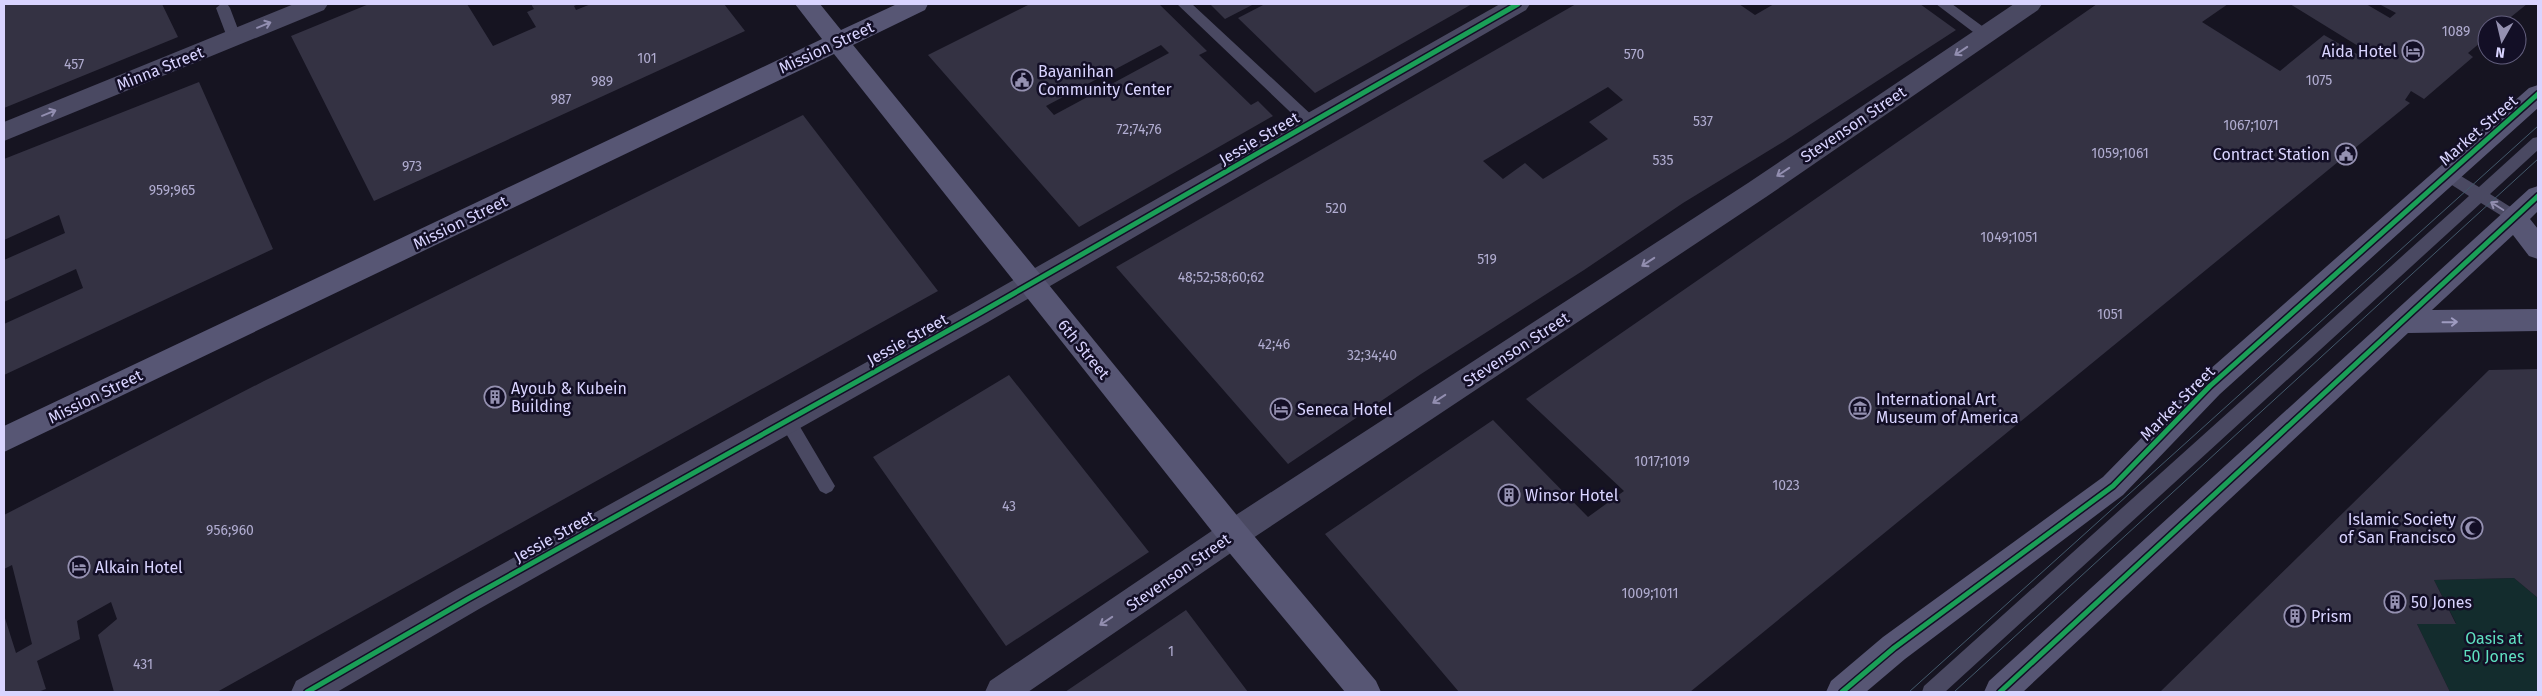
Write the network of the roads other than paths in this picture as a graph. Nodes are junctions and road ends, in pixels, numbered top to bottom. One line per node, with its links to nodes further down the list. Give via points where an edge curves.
1 (316, 4): 10 (street, Minna Street, one-way to 1)
2 (807, 4): 11 (street, 6th Street)
3 (917, 4): 11 (street, Mission Street)
4 (1184, 4): 13 (lane)
5 (1518, 4): 13 (street, Jessie Street)
6 (1943, 4): 9 (lane)
7 (2030, 4): 9 (street, Stevenson Street)
8 (223, 8): 10 (lane)
9 (1986, 34): 27 (street, Stevenson Street, one-way to 27, via 1749,195)
10 (234, 37): 14 (street, Minna Street, one-way to 10)
11 (838, 42): 21 (street, 6th Street); 25 (street, Mission Street)
12 (2538, 94): 16 (street, Market Street)
13 (1311, 123): 21 (street, Jessie Street)
14 (4, 132)
15 (2538, 142): 17 (lane)
16 (2446, 174): 17 (lane); 31 (street, Market Street, via 2210,386 2113,486 1894,648)
17 (2479, 195): 19 (lane, one-way to 17); 32 (lane)
18 (2538, 196): 19 (street)
19 (2515, 217): 20 (street); 23 (street)
20 (2538, 249)
21 (1031, 283): 24 (street, Jessie Street); 27 (street, 6th Street)
22 (2538, 320): 23 (street, one-way to 22)
23 (2401, 322): 33 (street)
24 (787, 420): 26 (lane); 28 (street, Jessie Street)
25 (4, 440)
26 (826, 486)
27 (1233, 534): 29 (street, Stevenson Street, one-way to 29); 30 (street, 6th Street)
28 (306, 692)
29 (1001, 692)
30 (1364, 692)
31 (1842, 692)
32 (1931, 692)
33 (2000, 692)

